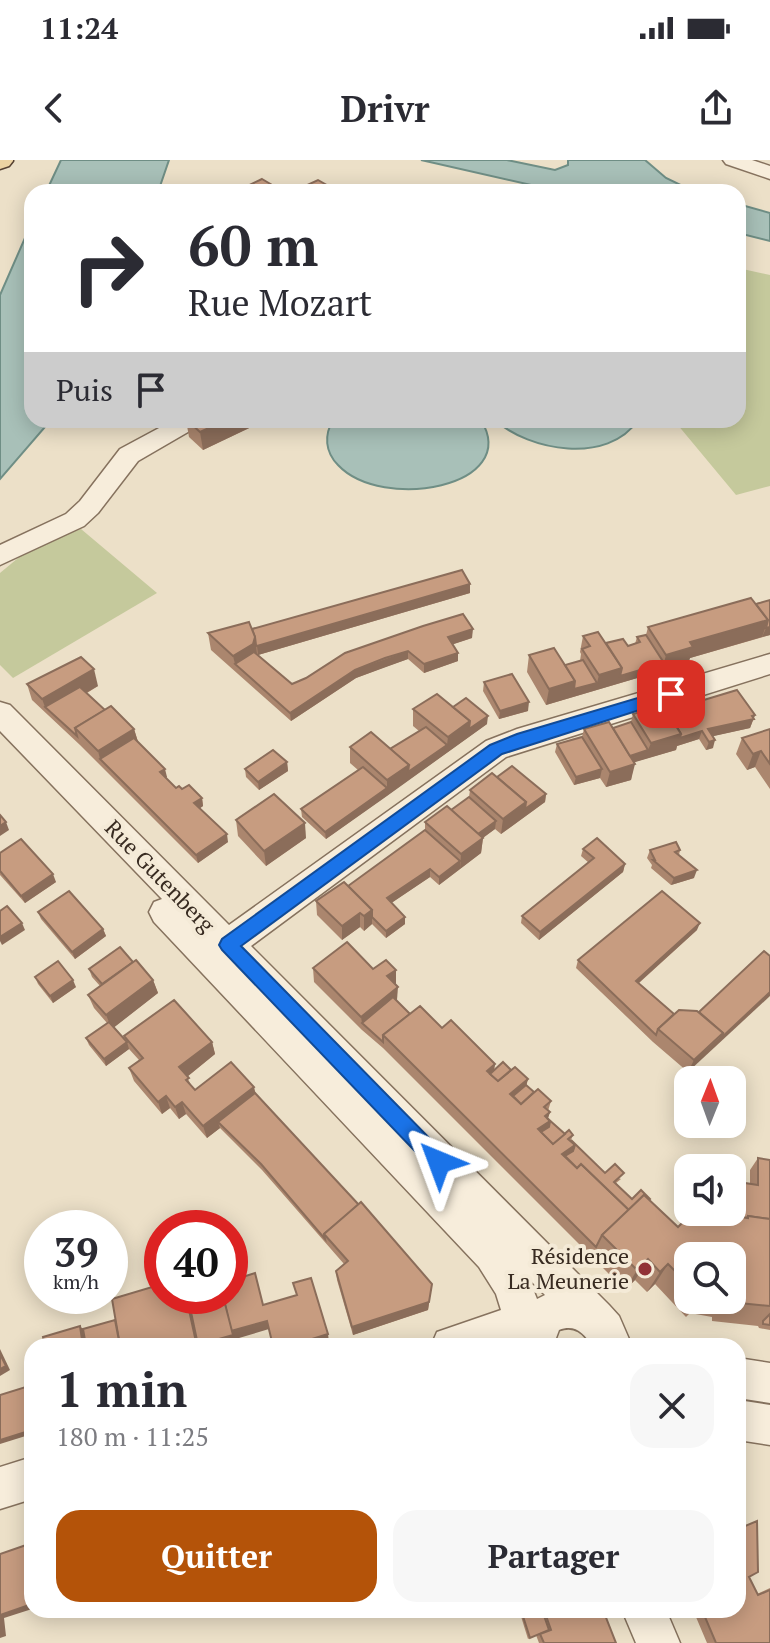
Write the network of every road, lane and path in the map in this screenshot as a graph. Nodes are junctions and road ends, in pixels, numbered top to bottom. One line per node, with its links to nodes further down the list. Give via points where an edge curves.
1 (733, 160): 2 (street)
2 (770, 173)
3 (175, 428): 4 (street, via 129,455 89,507 66,524)
4 (0, 556)
5 (765, 673): 8 (street, via 496,749)
6 (0, 713): 8 (street, Rue Gutenberg)
7 (0, 739): 8 (street, Rue Gutenberg)
8 (219, 952): 9 (street, Rue Gutenberg, via 492,1254); 10 (street, Rue Gutenberg)
9 (534, 1333): 10 (street, via 566,1308); 11 (street)
10 (607, 1335)
11 (502, 1338)
12 (746, 1379): 13 (street)
13 (770, 1383)
14 (746, 1421): 15 (street)
15 (770, 1425)
16 (24, 1480): 17 (street)
17 (0, 1488)
18 (647, 1618): 19 (street)
19 (658, 1643)

